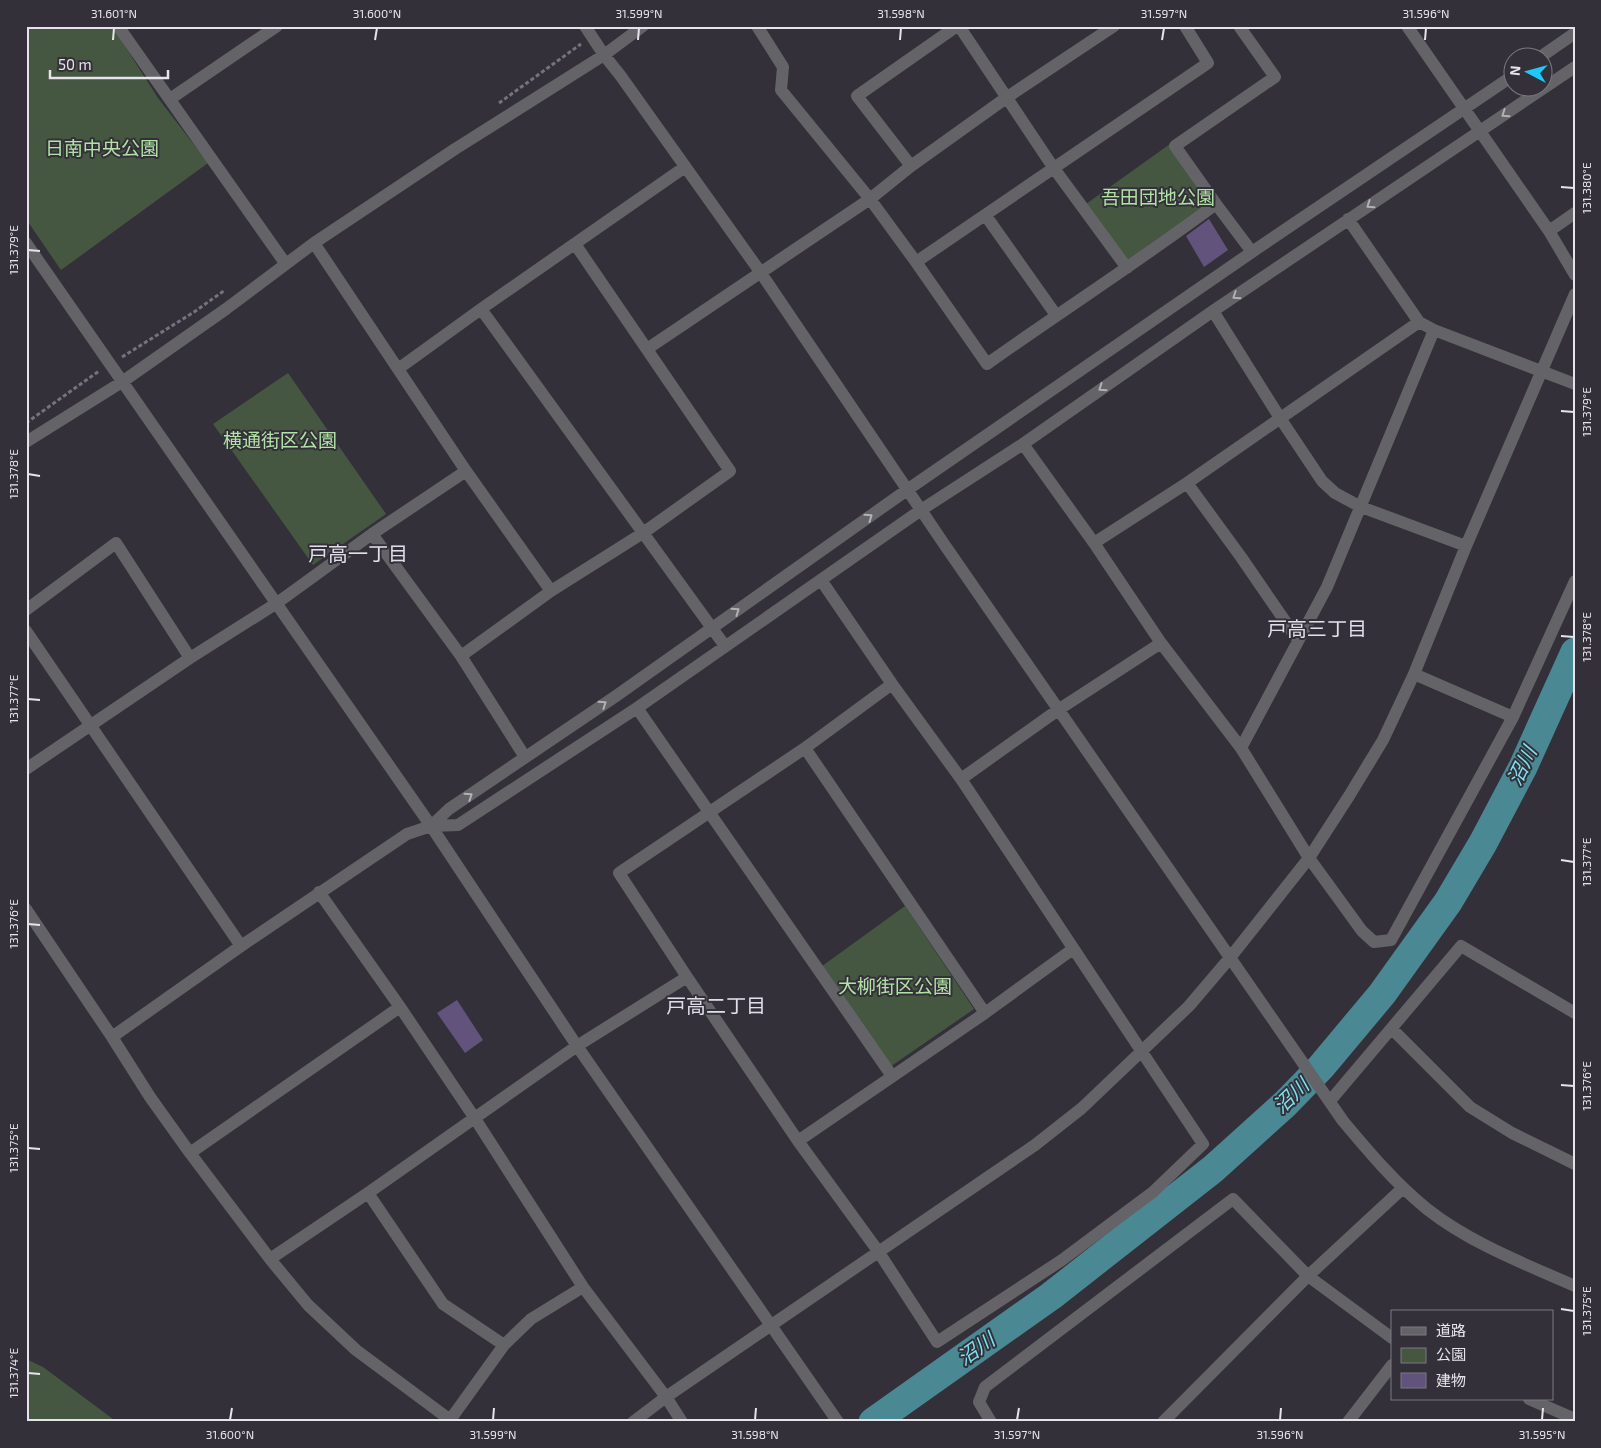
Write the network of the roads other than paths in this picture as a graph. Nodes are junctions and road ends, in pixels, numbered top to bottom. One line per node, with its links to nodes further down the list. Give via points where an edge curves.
1 (118, 26): 17 (street)
2 (277, 26): 17 (street)
3 (585, 26): 13 (street)
4 (643, 26): 13 (street)
5 (757, 26): 23 (street, via 783,67 781,90)
6 (958, 26): 16 (street); 20 (street, via 857,96)
7 (1114, 26): 16 (street)
8 (1185, 26): 22 (street, via 1208,63)
9 (1239, 26): 24 (street, via 1275,78 1175,146)
10 (1407, 26): 18 (street)
11 (1575, 33): 12 (street)
12 (1553, 48)
13 (604, 55): 21 (street); 30 (street)
14 (1575, 67): 19 (street, one-way to 19)
15 (1504, 82): 18 (street)
16 (1006, 98): 20 (street); 22 (street)
17 (170, 99): 34 (street)
18 (1464, 110): 19 (street); 32 (street)
19 (1479, 132): 27 (street, one-way to 27); 28 (street)
20 (911, 166): 23 (street)
21 (685, 167): 31 (street); 36 (street)
22 (1053, 168): 26 (street); 35 (street)
23 (870, 199): 33 (street); 36 (street)
24 (1216, 204): 32 (street); 35 (street)
25 (1575, 213): 28 (street)
26 (986, 216): 33 (street); 41 (street)
27 (1348, 219): 40 (street, one-way to 40); 42 (street)
28 (1549, 231): 37 (street)
29 (26, 243): 47 (street)
30 (314, 243): 34 (street); 45 (street)
31 (575, 244): 39 (street); 44 (street)
32 (1252, 252): 54 (street)
33 (916, 262): 41 (street, via 987,364)
34 (285, 263): 47 (street)
35 (1127, 268): 41 (street)
36 (761, 273): 44 (street); 54 (street)
37 (1575, 275)
38 (1575, 294): 46 (street)
39 (481, 309): 45 (street); 57 (street)
40 (1213, 311): 49 (street); 51 (street, one-way to 51)
41 (1056, 315)
42 (1419, 322): 43 (street); 49 (street)
43 (1434, 330): 46 (street); 55 (street)
44 (647, 349): 57 (street, via 730,471)
45 (398, 369): 52 (street)
46 (1542, 371): 48 (street); 60 (street)
47 (122, 382): 50 (street); 64 (street)
48 (1575, 384)
49 (1280, 418): 53 (street); 55 (street, via 1322,481 1335,493)
50 (26, 442)
51 (1024, 444): 56 (street); 59 (street)
52 (466, 471): 58 (street); 63 (street)
53 (1187, 483): 59 (street); 68 (street)
54 (907, 490): 56 (street); 66 (street, one-way to 54)
55 (1361, 507): 60 (street); 68 (street, via 1327,587)
56 (921, 510): 61 (street); 76 (street)
57 (643, 533): 63 (street); 66 (street)
58 (372, 534): 64 (street); 71 (street)
59 (1094, 543): 69 (street)
60 (1466, 546): 73 (street)
61 (821, 580): 70 (street); 74 (street)
62 (1575, 581): 77 (street)
63 (551, 591): 71 (street)
64 (277, 603): 72 (street); 85 (street)
65 (26, 610): 72 (street, via 116,543)
66 (711, 628): 70 (street); 81 (street, one-way to 66)
67 (26, 631): 78 (street)
68 (1298, 640): 80 (street)
69 (1161, 643): 76 (street); 80 (street)
70 (725, 646): 75 (street)
71 (461, 656): 81 (street)
72 (190, 658): 78 (street)
73 (1414, 674): 77 (street); 86 (street, via 1383,740)
74 (892, 684): 79 (street); 83 (street)
75 (637, 708): 84 (street); 85 (street, via 458,825)
76 (1058, 710): 83 (street); 91 (street)
77 (1513, 717): 86 (street, via 1391,940 1374,942 1362,931)
78 (91, 726): 82 (street); 89 (street)
79 (805, 748): 84 (street); 95 (street)
80 (1241, 748): 86 (street)
81 (525, 757): 85 (street, one-way to 81, via 449,809)
82 (26, 769)
83 (961, 779): 90 (street)
84 (709, 813): 92 (street, via 619,874); 100 (street)
85 (431, 826): 87 (street, via 407,834); 98 (street)
86 (1309, 858): 91 (street)
87 (319, 892): 89 (street); 93 (street)
88 (26, 909): 97 (street)
89 (241, 946): 97 (street)
90 (1073, 949): 95 (street); 99 (street)
91 (1229, 958): 99 (street, via 1189,1006); 101 (street)
92 (687, 977): 98 (street); 103 (street)
93 (400, 1008): 102 (street); 104 (street)
94 (1575, 1012): 96 (street, via 1461,946)
95 (985, 1013): 100 (street)
96 (1392, 1029): 101 (street); 105 (street, via 1470,1107 1512,1133)
97 (112, 1037): 104 (street)
98 (577, 1046): 102 (street); 113 (street)
99 (1141, 1052): 108 (street, via 1082,1108 1035,1145); 108 (street, via 1202,1144 1146,1198 1062,1260 937,1342)
100 (892, 1076): 103 (street)
101 (1330, 1101): 106 (street, via 1353,1134)
102 (474, 1117): 107 (street); 112 (street)
103 (798, 1141): 108 (street)
104 (190, 1153): 109 (street)
105 (1575, 1164)
106 (1403, 1188): 110 (street); 111 (street, via 1457,1230)
107 (368, 1193): 109 (street); 115 (street, via 443,1304)
108 (878, 1251): 113 (street)
109 (270, 1259): 120 (street, via 308,1305 356,1350)
110 (1308, 1276): 114 (street); 124 (street, via 1233,1198 985,1387 979,1402); 125 (street)
111 (1575, 1286)
112 (583, 1287): 115 (street, via 531,1319); 117 (street)
113 (771, 1325): 117 (street); 123 (street)
114 (1391, 1337)
115 (504, 1345): 120 (street)
116 (1391, 1367): 126 (street)
117 (666, 1397): 121 (street); 122 (street)
118 (1531, 1400): 119 (street)
119 (1575, 1419)
120 (452, 1421)
121 (633, 1422)
122 (682, 1422)
123 (838, 1422)
124 (992, 1422)
125 (1163, 1422)
126 (1348, 1422)

